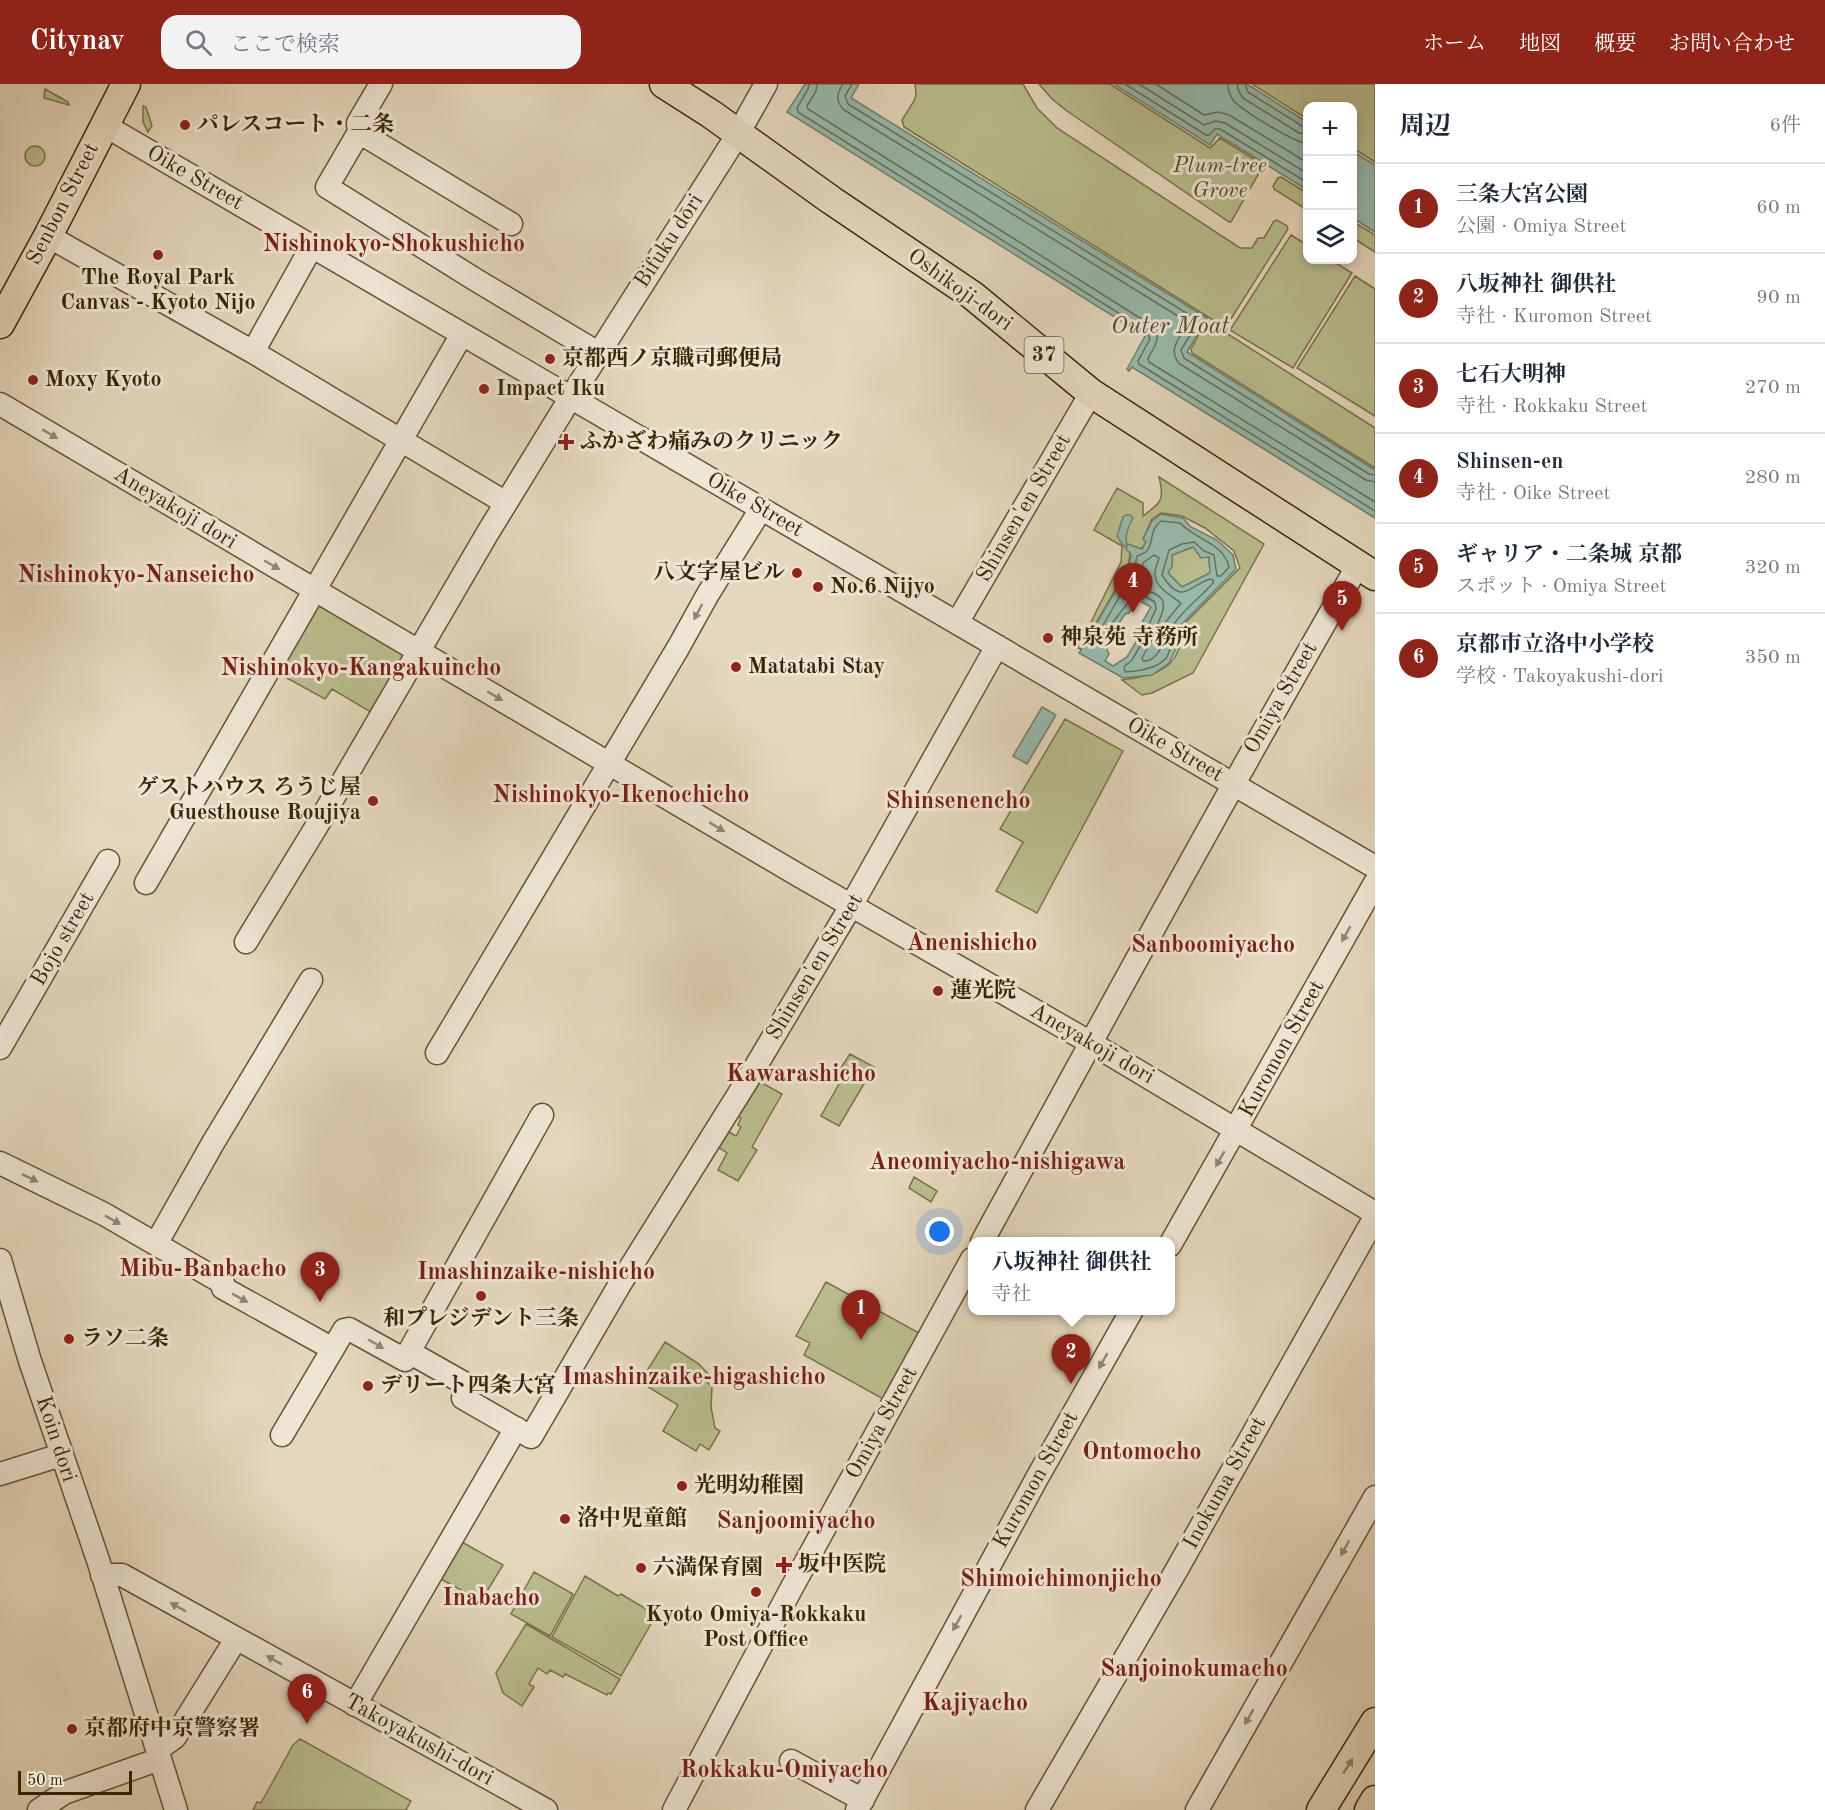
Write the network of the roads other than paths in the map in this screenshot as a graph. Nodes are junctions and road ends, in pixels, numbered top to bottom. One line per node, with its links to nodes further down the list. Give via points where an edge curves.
1 (126, 84): 5 (main road, Senbon Street)
2 (381, 84): 6 (street, via 358,123)
3 (664, 84): 7 (main road, Oshikoji-dori / 37)
4 (766, 84): 7 (street, Bifuku dōri)
5 (104, 125): 9 (main road, Senbon Street); 10 (street, Oike Street)
6 (359, 132): 8 (street); 14 (street, via 327,187)
7 (738, 134): 14 (street, Bifuku dōri); 15 (main road, Oshikoji-dori / 37, via 972,295)
8 (510, 224)
9 (48, 236): 11 (main road, Senbon Street); 13 (street)
10 (312, 246): 12 (street, Oike Street); 13 (street)
11 (0, 324)
12 (462, 334): 16 (street, Oike Street); 18 (street)
13 (253, 352): 18 (street)
14 (598, 353): 16 (street, Bifuku dōri)
15 (1091, 393): 21 (main road, Oshikoji-dori / 37); 23 (street, Shinsen'en Street)
16 (571, 397): 19 (street, Bifuku dōri); 20 (street, Oike Street)
17 (0, 404): 22 (street, Aneyakoji dori, one-way to 22)
18 (400, 439): 19 (street); 22 (street)
19 (506, 503): 25 (street, Bifuku dōri)
20 (761, 508): 23 (street, Oike Street); 26 (street, one-way to 26)
21 (1366, 571): 27 (street, Omiya Street)
22 (315, 590): 25 (street, Aneyakoji dori); 30 (street)
23 (957, 622): 24 (street, Oike Street)
24 (997, 646): 27 (street, Oike Street); 32 (street, Shinsen'en Street)
25 (419, 651): 26 (street, Aneyakoji dori, one-way to 26); 33 (street, Bifuku dōri)
26 (610, 764): 32 (street, Aneyakoji dori, one-way to 32); 37 (street)
27 (1233, 784): 29 (street, Oike Street); 35 (street, Omiya Street)
28 (108, 861): 36 (street, Bojo street)
29 (1375, 867)
30 (146, 883)
31 (1375, 883): 39 (street, Kuromon Street, one-way to 39)
32 (851, 906): 35 (street, Aneyakoji dori); 50 (street, Shinsen'en Street, via 750,1076)
33 (246, 942)
34 (311, 980): 44 (street)
35 (1091, 1043): 39 (street, Aneyakoji dori); 42 (street, Omiya Street)
36 (0, 1048)
37 (437, 1053)
38 (542, 1115): 49 (street)
39 (1237, 1130): 41 (street, Aneyakoji dori); 43 (street, Kuromon Street, one-way to 43)
40 (0, 1163): 44 (street, one-way to 44)
41 (1375, 1215): 69 (street, Inokuma Street)
42 (985, 1237)
43 (1175, 1237)
44 (156, 1244): 48 (street, one-way to 48, via 223,1283 223,1288)
45 (0, 1260): 52 (street, Koin dori)
46 (968, 1266): 68 (street, Omiya Street)
47 (1130, 1315): 63 (street, Kuromon Street, one-way to 63, via 1031,1488)
48 (333, 1349): 49 (street, one-way to 49, via 344,1330 349,1329 405,1360); 51 (street)
49 (409, 1352): 50 (street, via 469,1386 463,1398)
50 (524, 1432): 57 (street, Shinsen'en Street)
51 (282, 1436)
52 (61, 1455): 53 (street); 55 (street, Koin dori)
53 (0, 1474)
54 (1375, 1497): 70 (street, one-way to 70)
55 (102, 1575): 56 (street, Takoyakushi-dori, one-way to 55, via 122,1575); 59 (street, Koin dori)
56 (236, 1639): 57 (street, Takoyakushi-dori, one-way to 56); 59 (street, via 175,1737)
57 (356, 1705): 67 (street, Takoyakushi-dori)
58 (1375, 1722): 71 (main road, one-way to 58)
59 (159, 1754): 61 (street); 66 (street, Koin dori)
60 (792, 1760): 63 (street)
61 (79, 1787): 64 (street); 65 (street)
62 (1375, 1800): 72 (main road)
63 (860, 1805)
64 (39, 1810)
65 (66, 1810)
66 (176, 1810)
67 (546, 1810)
68 (674, 1810)
69 (1037, 1810)
70 (1197, 1810)
71 (1321, 1810)
72 (1369, 1810)

